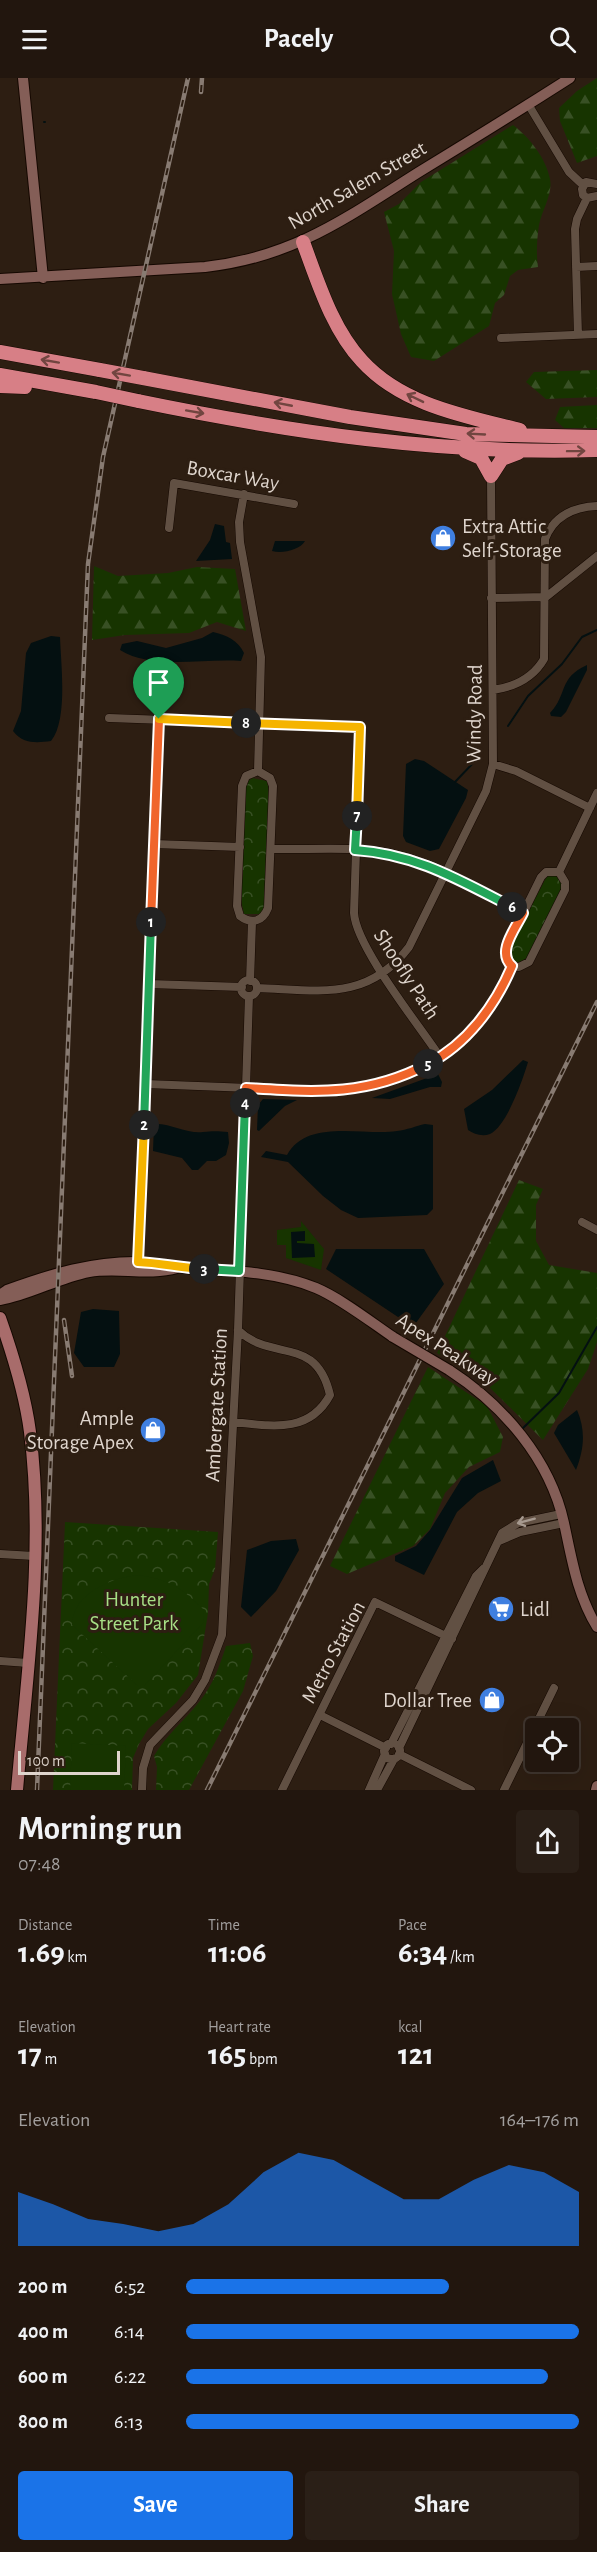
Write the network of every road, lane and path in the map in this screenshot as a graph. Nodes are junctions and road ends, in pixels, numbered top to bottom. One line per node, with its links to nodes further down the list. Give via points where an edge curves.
1 (23, 78): 11 (main road)
2 (570, 78): 3 (main road, North Salem Street)
3 (528, 104): 5 (street, via 569,172); 8 (main road, North Salem Street)
4 (597, 184): 5 (street)
5 (584, 185): 7 (street, via 582,192)
6 (597, 196): 7 (street)
7 (587, 198): 10 (street, via 575,229)
8 (303, 242): 11 (main road, North Salem Street, via 233,264); 21 (highway, one-way to 8, via 422,402 379,377 361,360 333,318)
9 (597, 266): 10 (street)
10 (576, 267): 14 (street)
11 (43, 278): 12 (main road, North Salem Street)
12 (0, 279)
13 (597, 334): 14 (street)
14 (578, 335): 15 (street)
15 (501, 338)
16 (0, 352): 21 (highway, one-way to 16, bridge, via 466,434 350,417)
17 (0, 375): 19 (highway)
18 (0, 386): 19 (highway)
19 (79, 389): 22 (highway, one-way to 22, bridge, via 335,437)
20 (597, 437): 21 (highway)
21 (552, 438)
22 (454, 448): 23 (highway); 25 (highway, via 479,456)
23 (535, 450): 24 (highway, one-way to 24); 25 (highway, via 506,457)
24 (597, 450)
25 (491, 476): 32 (street, Windy Road)
26 (243, 494): 27 (street, Boxcar Way); 29 (street, Boxcar Way, via 174,483); 36 (street, via 239,532 261,657)
27 (294, 504)
28 (597, 506): 31 (street, via 572,509 549,529 545,539)
29 (169, 528)
30 (597, 555): 31 (street)
31 (546, 597): 32 (street); 33 (street, via 544,656 540,666 509,688)
32 (491, 598): 33 (street, Windy Road)
33 (493, 690): 37 (street, Windy Road)
34 (109, 717): 35 (street)
35 (159, 719): 36 (street); 41 (street)
36 (260, 723): 38 (street); 44 (street, Shoofly Path, via 360,727)
37 (493, 764): 40 (street, via 516,771); 46 (street, Windy Road, via 486,791)
38 (258, 771): 42 (street, via 246,776 242,786); 43 (street, via 270,778 273,786)
39 (597, 793): 40 (street)
40 (590, 808): 45 (street)
41 (154, 844): 42 (street); 52 (street)
42 (240, 846): 48 (street, via 238,911)
43 (271, 849): 44 (street); 48 (street, via 268,908 265,916)
44 (355, 850): 46 (street, via 402,856); 50 (street, Shoofly Path, via 355,925)
45 (559, 872): 47 (street, via 546,872 541,877); 49 (street, via 565,890 548,925 529,962)
46 (445, 874): 47 (street); 50 (street, Windy Road, via 409,947)
47 (523, 913): 49 (street, via 505,950 505,958)
48 (252, 922): 51 (street)
49 (512, 966): 56 (street, via 481,1018)
50 (384, 974): 54 (street, Windy Road, via 362,985 338,990); 56 (street, Shoofly Path)
51 (250, 981): 53 (street); 54 (street)
52 (149, 984): 53 (street); 57 (street)
53 (242, 987): 55 (street)
54 (257, 988): 55 (street)
55 (249, 996): 58 (street, Ambergate Station)
56 (440, 1057): 58 (street, via 398,1079 358,1089)
57 (146, 1084): 58 (street); 61 (street)
58 (246, 1088): 63 (street, Ambergate Station)
59 (582, 1222): 60 (street)
60 (597, 1230)
61 (138, 1262): 62 (main road, Apex Peakway); 64 (main road, Apex Peakway, via 94,1264 59,1272 7,1290)
62 (177, 1268): 63 (main road, Apex Peakway); 64 (main road, Apex Peakway, via 163,1272 90,1272)
63 (239, 1271): 66 (street, Ambergate Station); 68 (main road, Apex Peakway, bridge, via 277,1275 320,1290 481,1391 509,1419 543,1470)
64 (0, 1298)
65 (0, 1318): 70 (main road, via 30,1431)
66 (238, 1330): 67 (street, Ambergate Station); 67 (street, via 250,1341 311,1360 323,1373 330,1395 320,1411 298,1424)
67 (233, 1422): 80 (street, Ambergate Station, via 222,1635 206,1680 193,1700 150,1744)
68 (563, 1519): 71 (main road, Apex Peakway, via 579,1591); 72 (street, via 518,1523 502,1533)
69 (0, 1554): 70 (street)
70 (34, 1556): 74 (main road)
71 (597, 1627)
72 (449, 1637): 76 (street, Metro Station, via 375,1602); 77 (street); 78 (street)
73 (0, 1661): 74 (street)
74 (28, 1663): 79 (main road)
75 (554, 1688): 85 (street)
76 (320, 1715): 77 (street); 81 (street, Metro Station)
77 (387, 1749): 78 (street); 78 (street); 82 (street)
78 (397, 1754): 83 (street); 84 (street)
79 (17, 1790)
80 (142, 1790)
81 (282, 1790)
82 (369, 1790)
83 (377, 1790)
84 (471, 1790)
85 (504, 1790)

